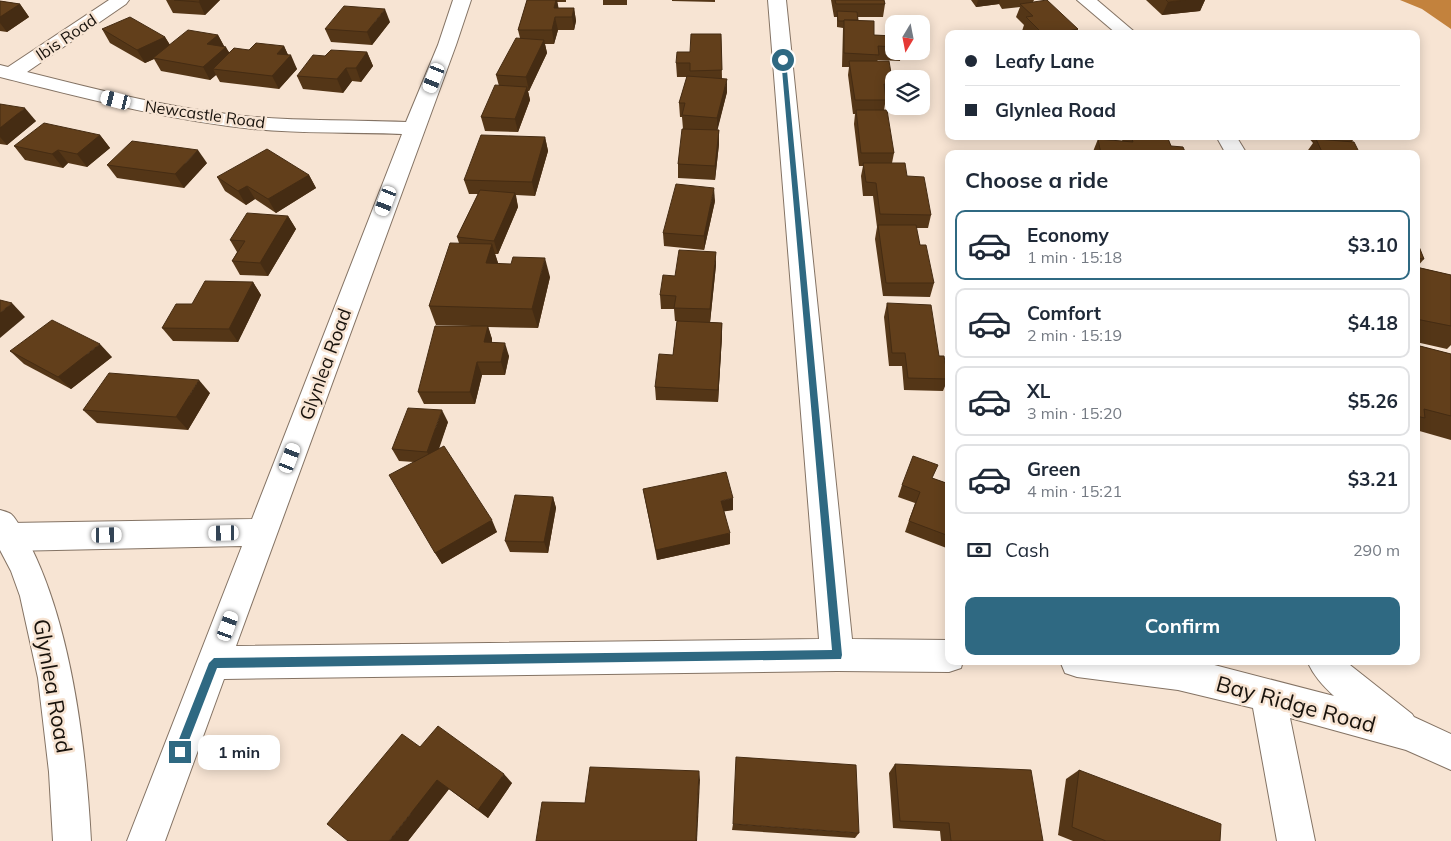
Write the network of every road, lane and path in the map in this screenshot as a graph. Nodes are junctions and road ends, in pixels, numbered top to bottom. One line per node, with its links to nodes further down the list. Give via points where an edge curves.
1 (120, 0): 6 (street, Ibis Road)
2 (462, 0): 7 (street, Glynlea Road)
3 (777, 0): 10 (street)
4 (1086, 0): 5 (street)
5 (1123, 30)
6 (5, 72): 7 (street, Newcastle Road, via 185,114 256,123)
7 (414, 128): 9 (street, Glynlea Road)
8 (5, 530): 9 (street); 18 (street, Glynlea Road, via 37,597 54,668 71,805)
9 (263, 532): 12 (street, Glynlea Road)
10 (838, 655): 11 (street); 12 (street)
11 (945, 656)
12 (214, 663): 19 (street, Glynlea Road)
13 (1111, 665): 15 (street, Bay Ridge Road, via 1178,673)
14 (1327, 665): 16 (street)
15 (1268, 695): 16 (street, Bay Ridge Road); 20 (street)
16 (1409, 733): 17 (street, Bay Ridge Road)
17 (1451, 752)
18 (72, 841)
19 (146, 841)
20 (1296, 841)

